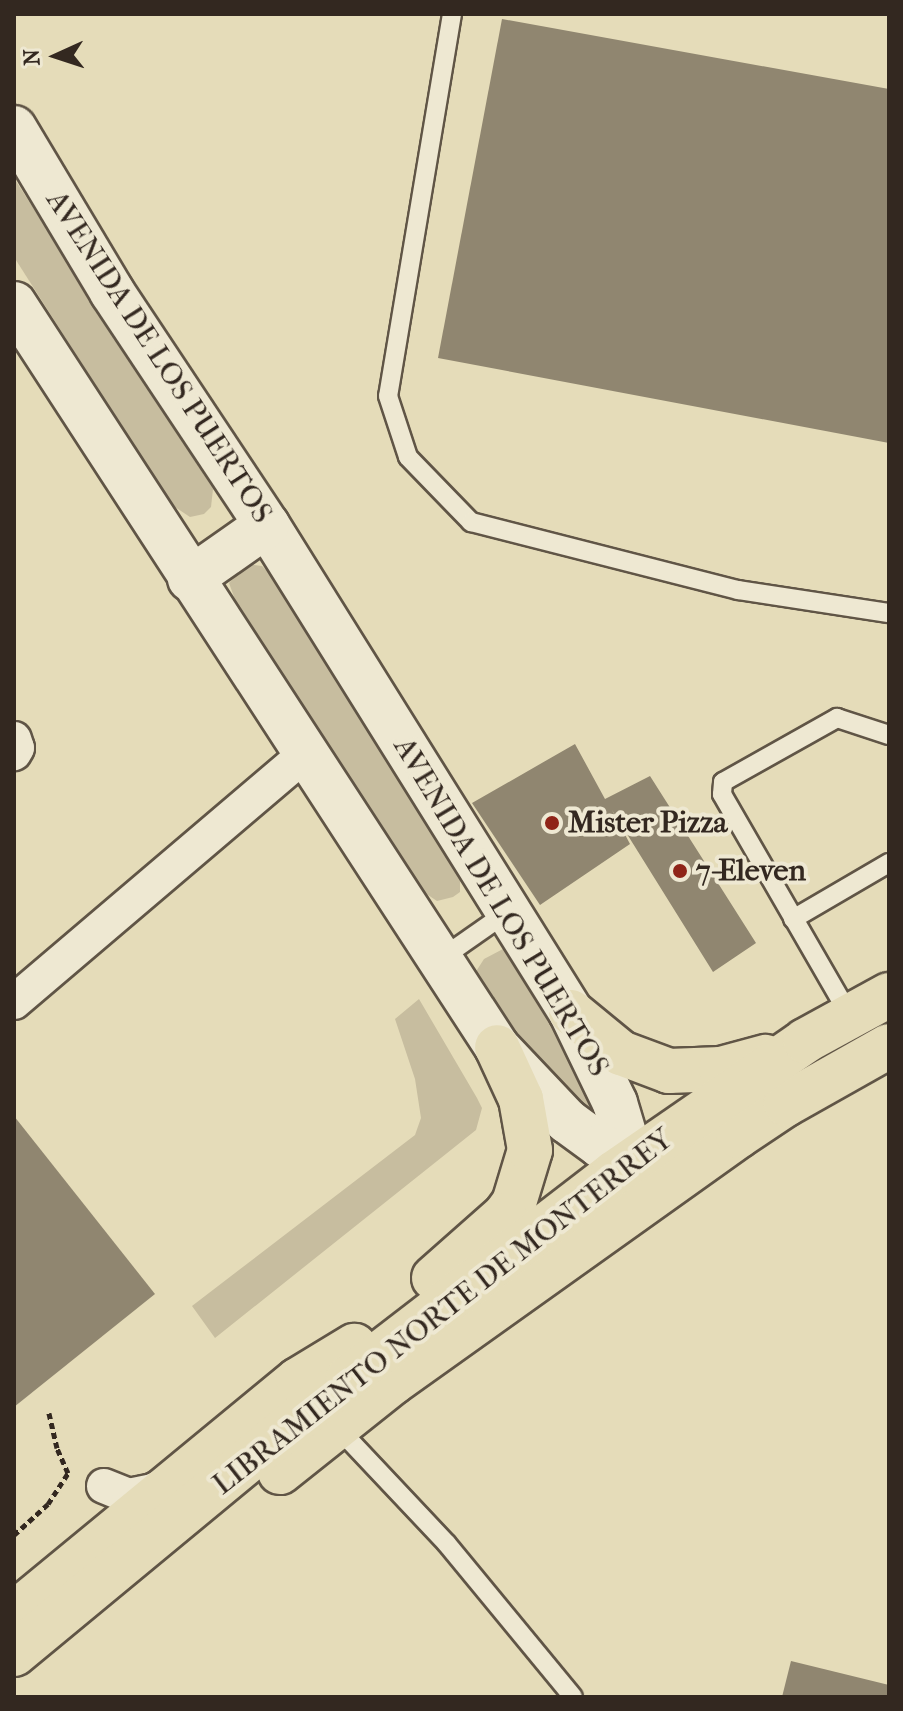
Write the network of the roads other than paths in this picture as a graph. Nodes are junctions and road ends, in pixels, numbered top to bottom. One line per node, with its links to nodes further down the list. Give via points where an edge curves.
1 (452, 14): 6 (lane, via 388,396 408,457 471,522 738,590)
2 (14, 128): 4 (street, AVENIDA DE LOS PUERTOS, via 112,292)
3 (14, 304): 5 (street, AVENIDA DE LOS PUERTOS)
4 (267, 525): 5 (street); 12 (street, AVENIDA DE LOS PUERTOS)
5 (190, 579): 10 (street, AVENIDA DE LOS PUERTOS)
6 (889, 613)
7 (889, 735): 13 (lane, via 837,718 723,782 722,794)
8 (14, 739): 9 (street)
9 (14, 753)
10 (307, 753): 14 (street, AVENIDA DE LOS PUERTOS); 16 (street)
11 (889, 863): 13 (lane)
12 (509, 911): 14 (lane); 17 (street, AVENIDA DE LOS PUERTOS)
13 (793, 919): 18 (lane)
14 (439, 960): 21 (street, AVENIDA DE LOS PUERTOS)
15 (889, 995): 18 (main road, LIBRAMIENTO NORTE DE MONTERREY)
16 (14, 1002)
17 (571, 1012): 19 (main road, via 621,1053 669,1071 742,1064); 22 (street, AVENIDA DE LOS PUERTOS, via 615,1103)
18 (869, 1022): 19 (main road, LIBRAMIENTO NORTE DE MONTERREY); 22 (main road, via 828,1058 686,1145 662,1156)
19 (805, 1041): 22 (main road, LIBRAMIENTO NORTE DE MONTERREY)
20 (889, 1046): 24 (main road, LIBRAMIENTO NORTE DE MONTERREY, via 786,1104)
21 (497, 1047): 22 (street, AVENIDA DE LOS PUERTOS, via 567,1121); 23 (main road, via 521,1099 530,1150 525,1174)
22 (632, 1160): 24 (main road, via 613,1196)
23 (504, 1216): 24 (main road); 25 (main road, via 352,1348 298,1380)
24 (355, 1390): 25 (main road); 27 (main road, LIBRAMIENTO NORTE DE MONTERREY); 28 (lane, via 447,1544)
25 (239, 1428): 26 (main road)
26 (14, 1614)
27 (19, 1674)
28 (573, 1697)

